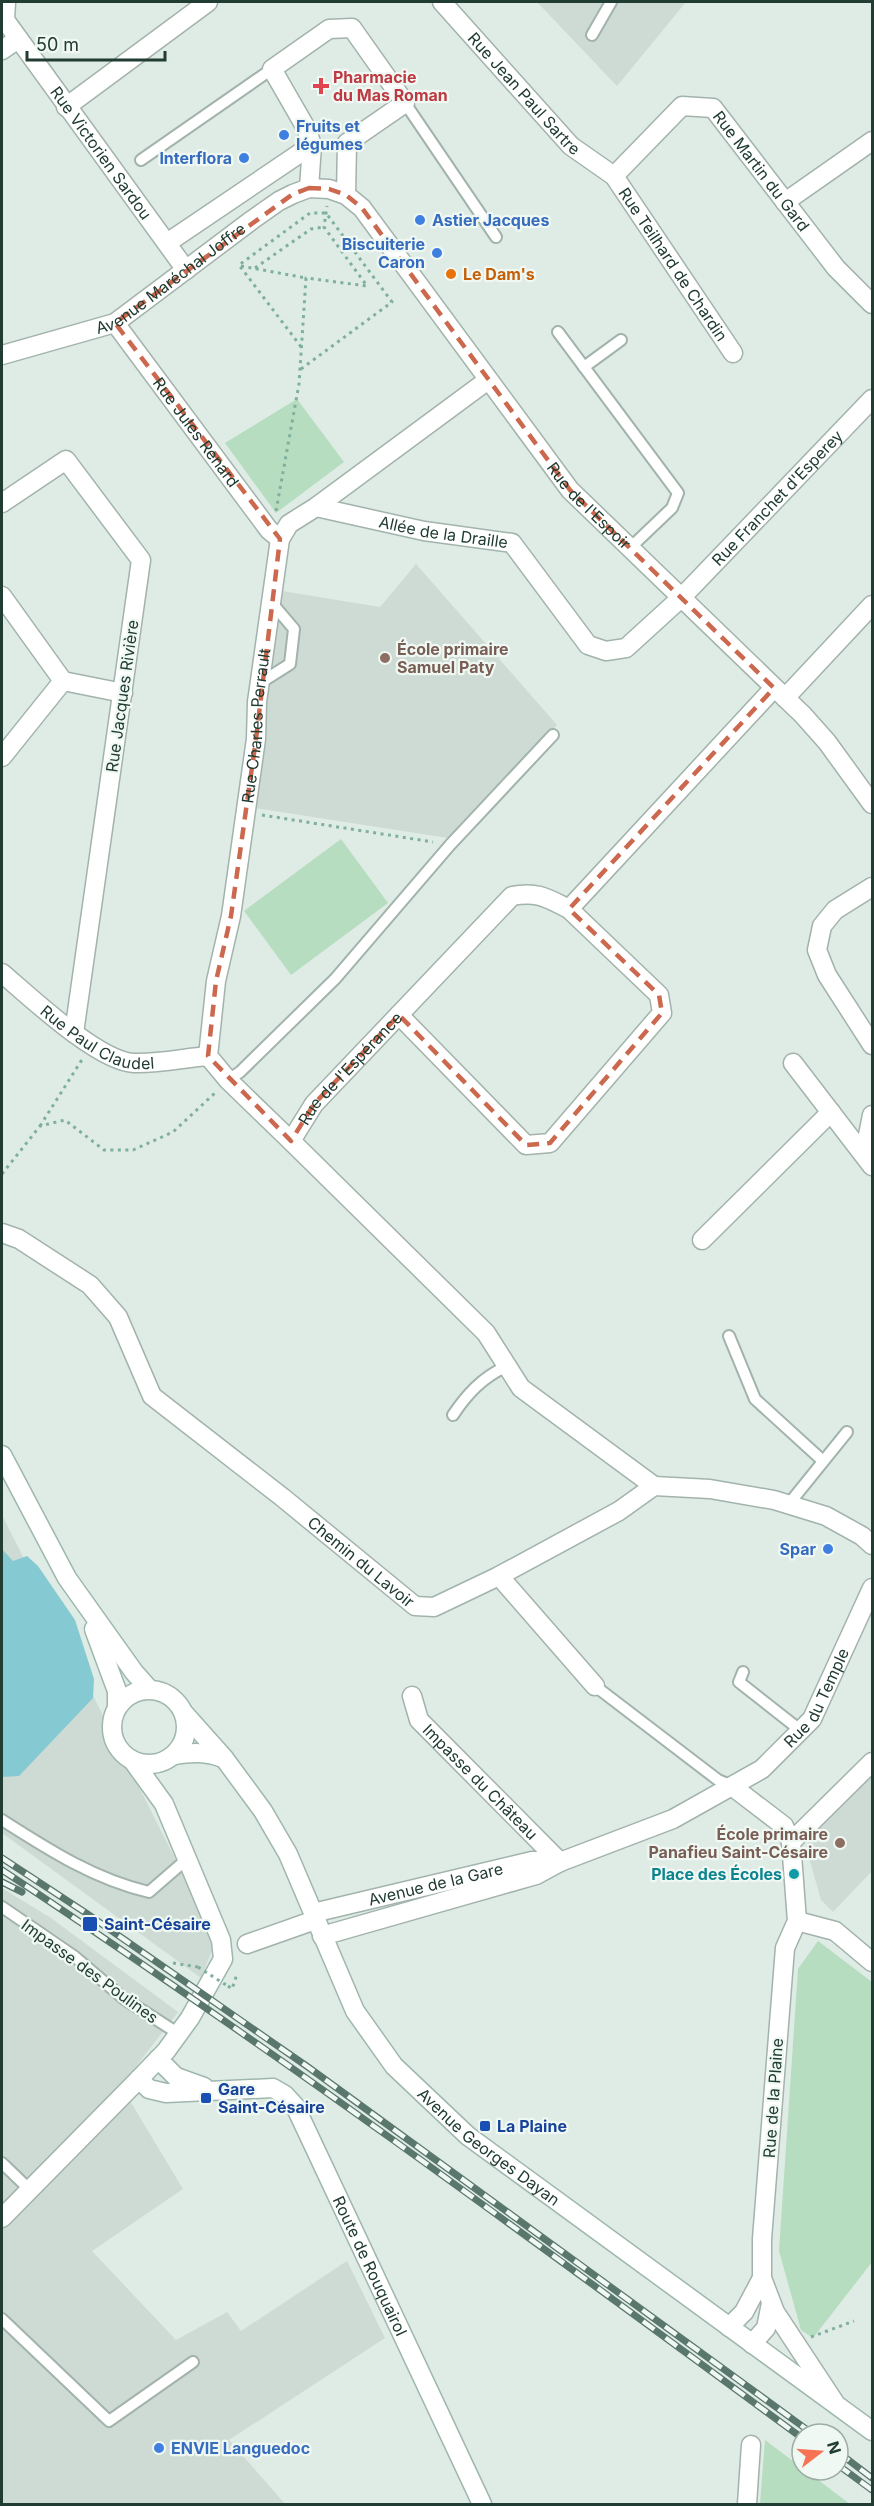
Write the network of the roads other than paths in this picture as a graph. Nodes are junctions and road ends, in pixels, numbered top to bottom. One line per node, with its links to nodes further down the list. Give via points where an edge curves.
1 (6, 2): 6 (street, Rue Victorien Sardou, via 5,20)
2 (208, 2): 10 (street)
3 (441, 2): 14 (street, Rue Jean Paul Sartre, via 571,146)
4 (611, 2): 5 (lane)
5 (592, 35)
6 (18, 39): 7 (street); 10 (street, Rue Victorien Sardou)
7 (2, 50)
8 (272, 69): 9 (street, via 329,29 352,28); 12 (street); 13 (lane)
9 (405, 103): 17 (street, via 347,143); 19 (lane)
10 (66, 106): 20 (street, Rue Victorien Sardou)
11 (873, 141): 18 (street)
12 (312, 145): 15 (street); 20 (street)
13 (141, 160)
14 (614, 176): 18 (street, Rue Martin du Gard, via 682,106 713,108); 26 (street, Rue Teilhard de Chardin)
15 (309, 188): 16 (street, Avenue Maréchal Joffre); 21 (street, Avenue Maréchal Joffre, via 279,201)
16 (328, 195): 17 (street, Rue de l'Espoir)
17 (346, 195): 29 (street, Rue de l'Espoir, via 363,208)
18 (784, 202): 22 (street, Rue Martin du Gard, via 836,268)
19 (496, 237)
20 (167, 243): 21 (street, Rue Victorien Sardou)
21 (186, 270): 23 (street, Avenue Maréchal Joffre)
22 (873, 304)
23 (115, 323): 27 (street, Avenue Maréchal Joffre); 33 (street, Rue Jules Renard)
24 (558, 332): 28 (lane)
25 (621, 340): 28 (lane)
26 (733, 353)
27 (2, 355)
28 (584, 367): 34 (lane, via 678,494 672,508)
29 (488, 380): 32 (street); 34 (street, Rue de l'Espoir, via 570,490)
30 (873, 399): 36 (street, Rue Franchet d'Esperey)
31 (2, 503): 41 (street, Rue Jacques Rivière, via 66,460 141,560)
32 (316, 507): 33 (street); 36 (street, Allée de la Draille, via 424,531 512,543 588,645 606,651 626,648)
33 (274, 535): 37 (street, Rue Charles Perrault)
34 (629, 549): 36 (street, Rue de l'Espoir)
35 (2, 596): 39 (street)
36 (682, 597): 42 (street, Rue de l'Espoir)
37 (271, 602): 40 (street, Rue Charles Perrault); 40 (lane, via 294,629 290,664)
38 (873, 605): 42 (street)
39 (63, 681): 41 (street); 44 (street)
40 (260, 683): 53 (street, Rue Charles Perrault, via 256,740 231,916 216,981)
41 (123, 693): 51 (street, Rue Jacques Rivière)
42 (780, 693): 45 (street, Rue de l'Espoir); 48 (street)
43 (553, 735): 55 (lane, via 450,844 335,979)
44 (2, 757)
45 (868, 784): 46 (street, Rue de l'Espoir)
46 (873, 804)
47 (873, 887): 52 (street, via 835,910 822,926 817,950 827,975)
48 (569, 909): 50 (street, Rue de l'Espérance, via 529,892 512,896); 50 (street, Rue de l'Espérance, via 659,995 662,1013 550,1143 526,1145)
49 (2, 973): 51 (street, Rue Paul Claudel)
50 (399, 1015): 58 (street, Rue de l'Espérance, via 314,1104)
51 (74, 1033): 53 (street, Rue Paul Claudel, via 103,1052 132,1063)
52 (873, 1045)
53 (208, 1056): 55 (street)
54 (793, 1063): 56 (street)
55 (228, 1080): 58 (street)
56 (831, 1112): 59 (street); 61 (street)
57 (873, 1115): 59 (street)
58 (291, 1141): 63 (street, Rue de l'Espérance, via 486,1333)
59 (868, 1161)
60 (2, 1233): 71 (street, Chemin du Lavoir, via 19,1239 90,1285 118,1317 152,1396 415,1606 434,1607)
61 (702, 1240)
62 (729, 1336): 67 (lane, via 755,1399)
63 (505, 1367): 64 (lane, via 489,1374); 68 (street, Rue de l'Espérance, via 520,1388)
64 (453, 1415)
65 (847, 1432): 67 (lane)
66 (2, 1455): 73 (street)
67 (823, 1461): 69 (lane)
68 (654, 1486): 69 (street, via 710,1489); 71 (street, Chemin du Lavoir, via 619,1511)
69 (788, 1504): 70 (street, via 826,1516)
70 (873, 1545)
71 (499, 1575): 75 (street)
72 (873, 1588): 80 (street, Rue du Temple, via 824,1697 812,1719)
73 (79, 1598): 76 (street); 78 (street, via 110,1666)
74 (743, 1672): 80 (lane, via 739,1682)
75 (594, 1686): 85 (lane, via 718,1780)
76 (149, 1689): 78 (street, via 134,1692); 79 (street, via 169,1695)
77 (412, 1696): 90 (street, Impasse du Château, via 419,1720)
78 (117, 1707): 83 (street, via 112,1737 123,1755)
79 (183, 1712): 81 (street, via 185,1737); 82 (street, Avenue Georges Dayan)
80 (800, 1730): 85 (street, Rue du Temple, via 762,1769)
81 (171, 1758): 82 (street, via 193,1752); 83 (street, via 150,1765); 86 (street, via 163,1771)
82 (223, 1758): 93 (street, Avenue Georges Dayan, via 284,1845)
83 (133, 1761): 86 (street)
84 (873, 1762): 88 (street)
85 (733, 1787): 88 (street, via 784,1827); 90 (street, Avenue de la Gare, via 673,1819)
86 (164, 1804): 89 (street)
87 (2, 1820): 89 (lane, via 68,1862 124,1886 149,1892)
88 (791, 1842): 92 (street)
89 (187, 1859): 96 (street, via 221,1940 223,1959 220,1981)
90 (560, 1862): 93 (street, Avenue de la Gare, via 536,1875); 93 (street, Avenue de la Gare, via 532,1861)
91 (2, 1907): 96 (lane, Impasse des Poulines, via 75,1957 123,1998)
92 (797, 1921): 95 (street, via 835,1931); 103 (street, Rue de la Plaine, via 785,1948)
93 (317, 1923): 94 (street); 106 (street, Avenue Georges Dayan, via 355,2011 394,2066 468,2136)
94 (247, 1944)
95 (873, 1962)
96 (179, 2034): 97 (street)
97 (162, 2055): 98 (street); 99 (street, Route de Rouquairol, via 176,2077)
98 (139, 2079): 99 (street, Route de Rouquairol, via 149,2089 166,2093); 101 (street)
99 (214, 2090): 112 (street, Route de Rouquairol, via 273,2088 295,2106)
100 (2, 2163): 101 (lane)
101 (29, 2189): 102 (street)
102 (2, 2218)
103 (762, 2278): 104 (street, Rue de la Plaine); 106 (street, Rue de la Plaine, via 744,2312)
104 (771, 2302): 107 (street, via 766,2328); 109 (street, Rue de la Plaine)
105 (2, 2319): 108 (lane, via 109,2421)
106 (729, 2327): 107 (street, Avenue Georges Dayan)
107 (752, 2344): 109 (street, Avenue Georges Dayan)
108 (194, 2362)
109 (837, 2406): 110 (street, Avenue Georges Dayan)
110 (873, 2431)
111 (751, 2445): 113 (street)
112 (482, 2505)
113 (747, 2505)

